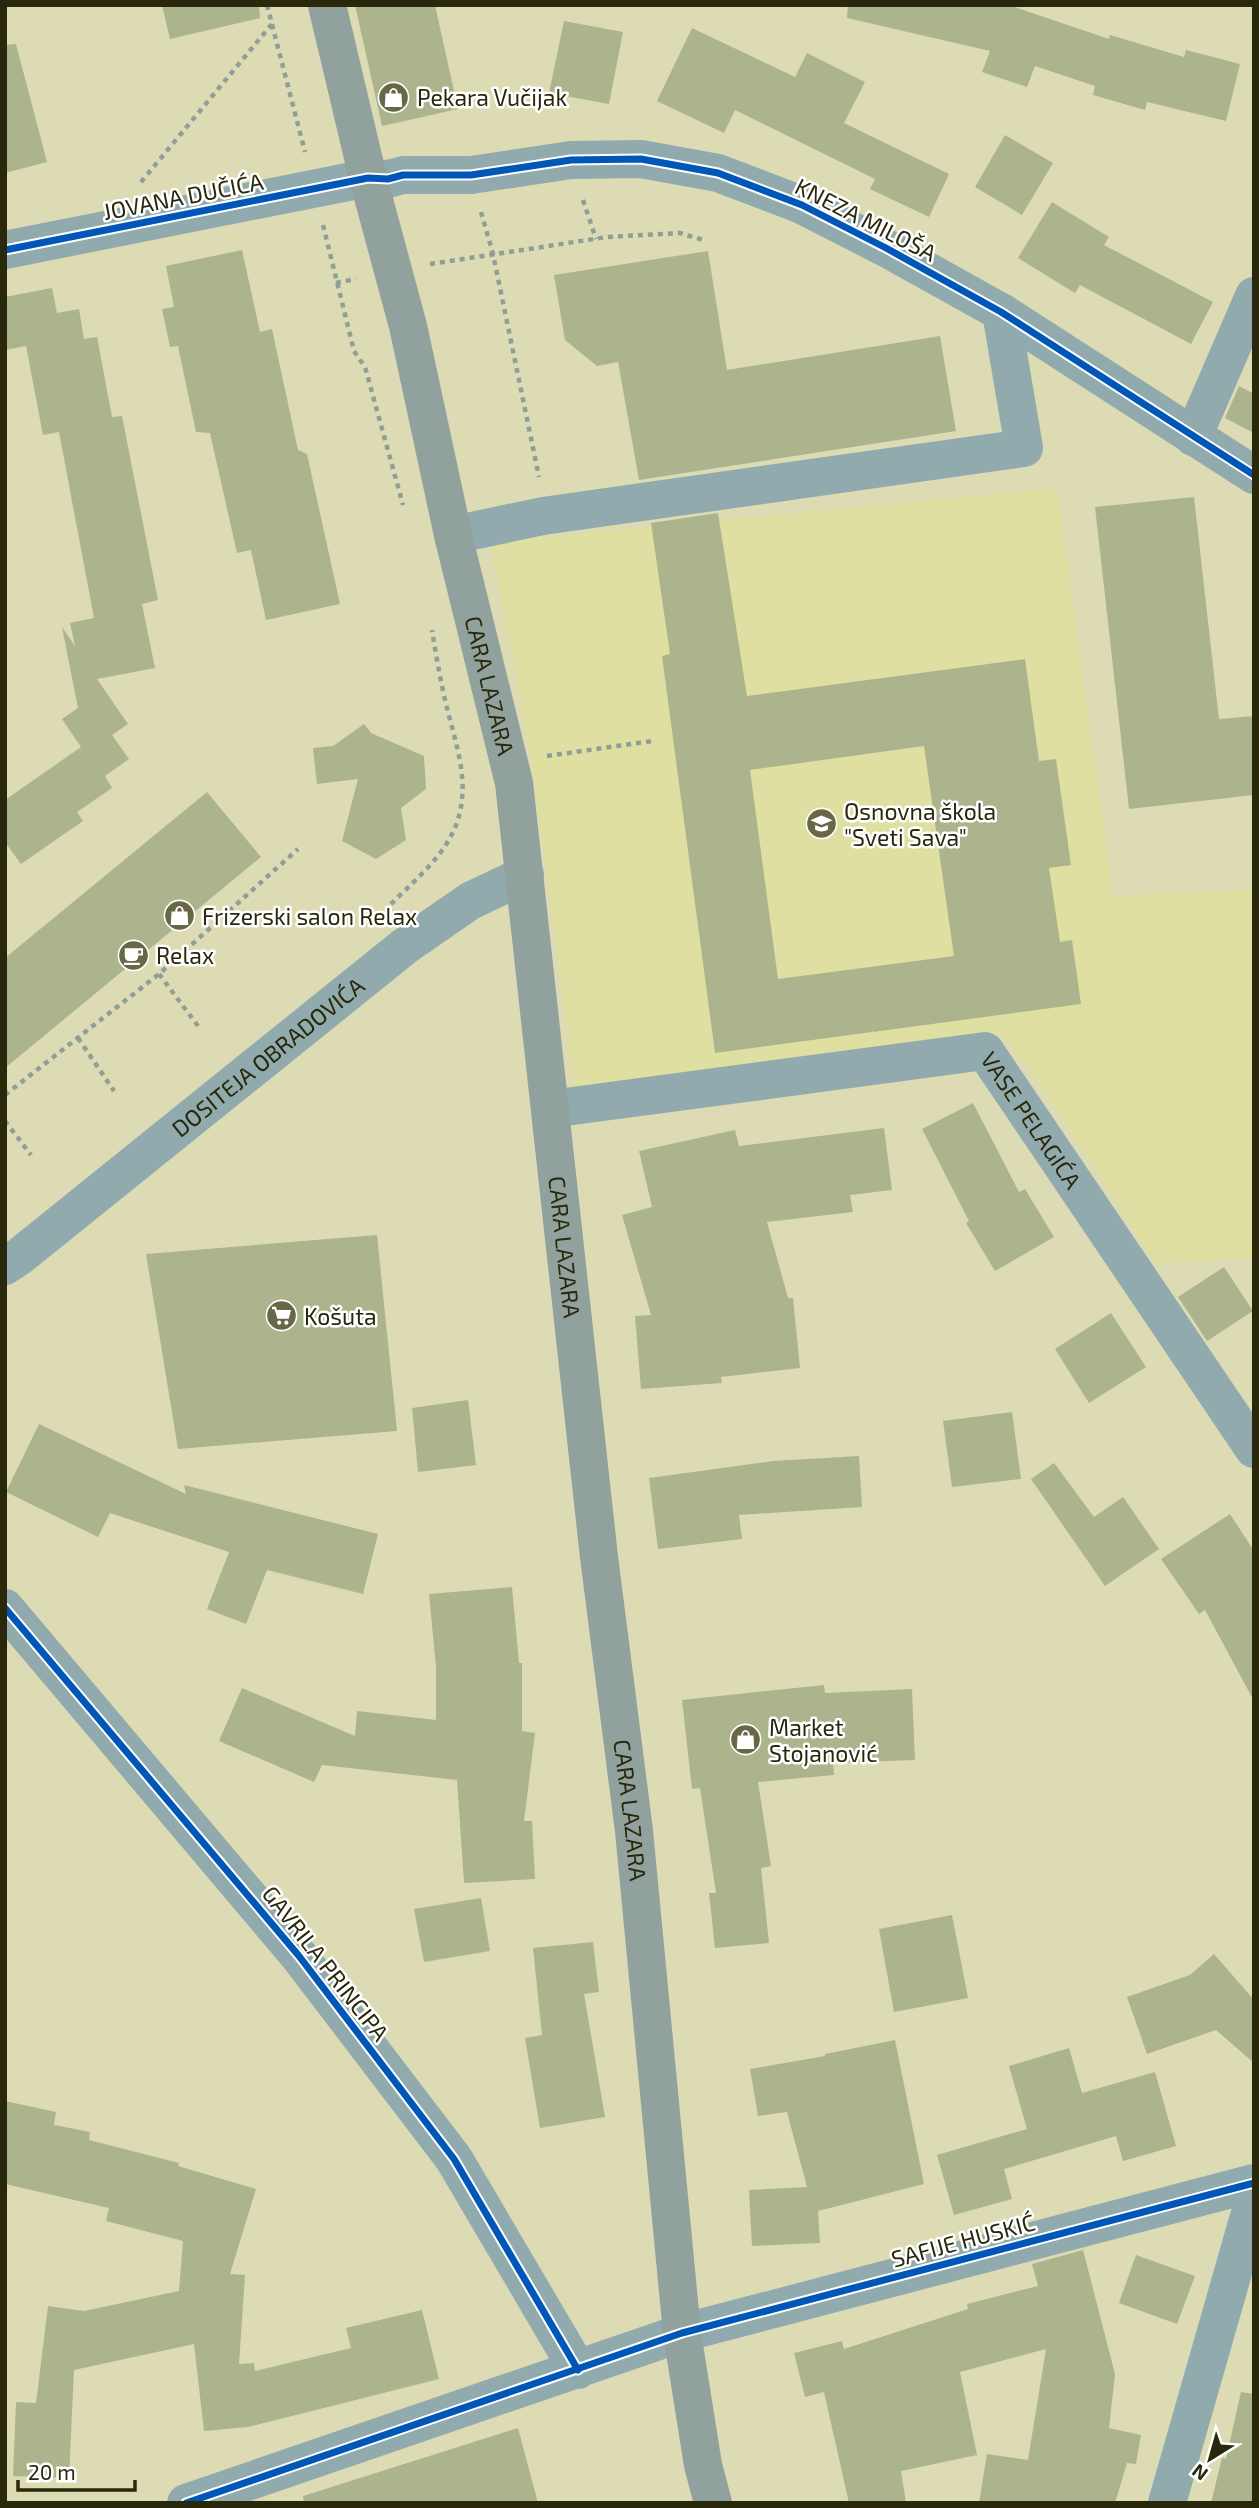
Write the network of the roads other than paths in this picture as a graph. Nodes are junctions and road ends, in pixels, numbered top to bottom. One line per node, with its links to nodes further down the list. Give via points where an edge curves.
1 (327, 5): 2 (main road, CARA LAZARA)
2 (368, 178): 3 (street, JOVANA DUČIĆA); 5 (street, KNEZA MILOŠA, via 471,176 571,160 641,159 718,173 802,205); 8 (main road, CARA LAZARA, via 394,270)
3 (5, 250)
4 (1254, 296): 6 (street)
5 (1001, 312): 6 (street, KNEZA MILOŠA); 8 (street, via 1024,448 543,516)
6 (1193, 438): 7 (street, KNEZA MILOŠA)
7 (1254, 475)
8 (453, 536): 9 (main road, CARA LAZARA, via 514,783)
9 (525, 875): 10 (main road, CARA LAZARA); 11 (street, DOSITEJA OBRADOVIĆA, via 470,901 405,946)
10 (550, 1109): 12 (street, VASE PELAGIĆA, via 985,1051); 16 (main road, CARA LAZARA, via 634,1831)
11 (10, 1266)
12 (1254, 1449)
13 (5, 1608): 17 (street, GAVRILA PRINCIPA, via 299,1956 454,2160)
14 (1254, 2183): 16 (street, SAFIJE HUSKIĆ)
15 (1254, 2199): 20 (street)
16 (682, 2333): 17 (street, SAFIJE HUSKIĆ); 19 (main road, CARA LAZARA)
17 (578, 2370): 18 (street, SAFIJE HUSKIĆ)
18 (187, 2503)
19 (713, 2503)
20 (1167, 2503)

